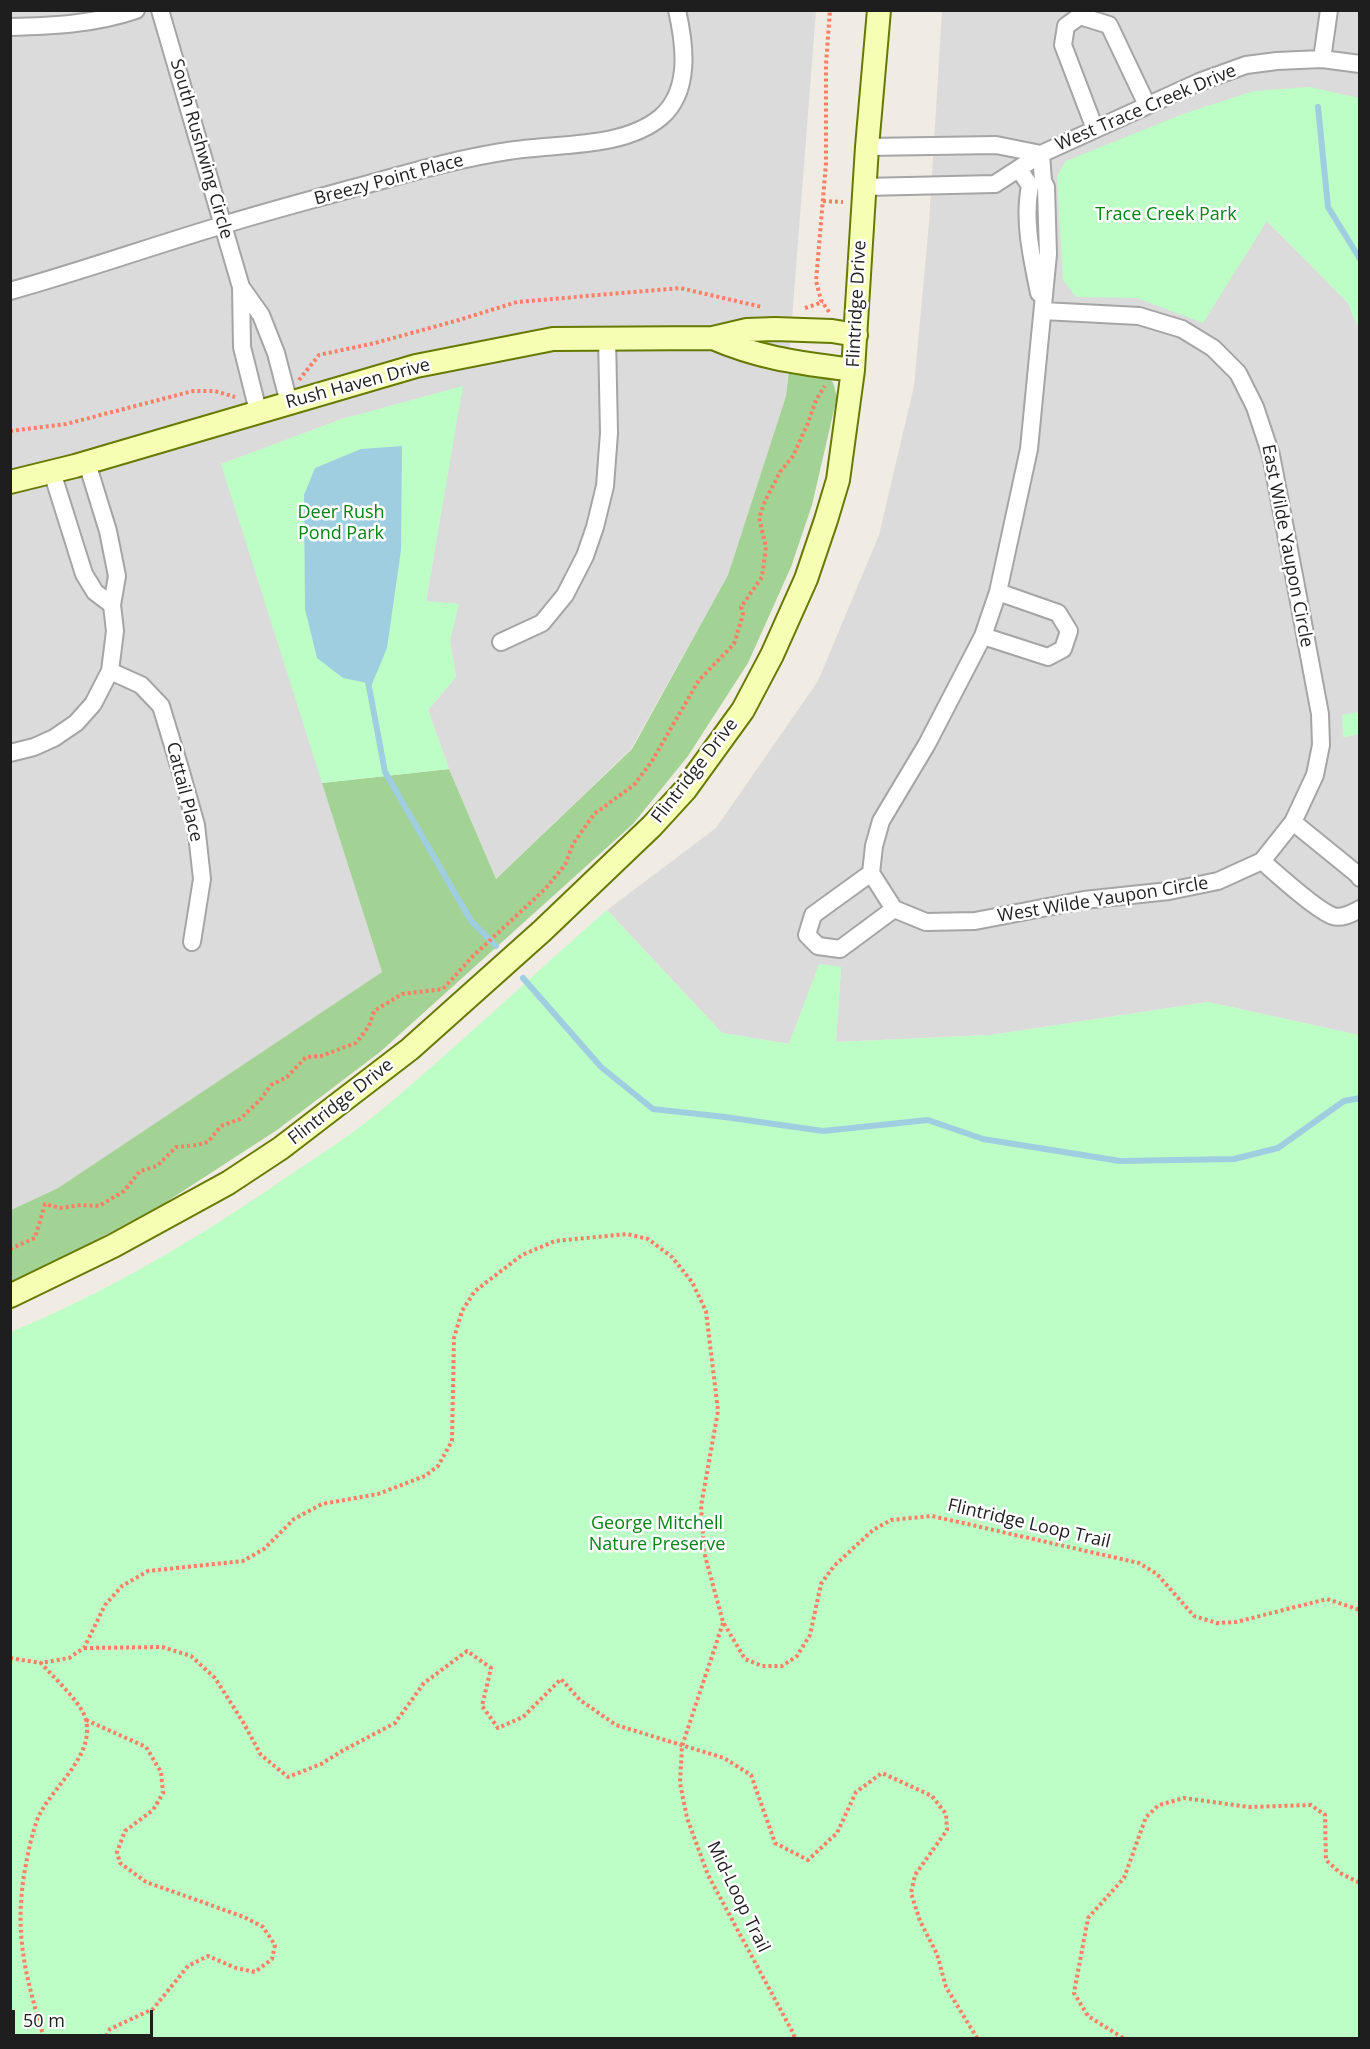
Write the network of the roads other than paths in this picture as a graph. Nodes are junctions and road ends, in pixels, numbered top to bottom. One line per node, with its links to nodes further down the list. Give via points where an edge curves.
1 (136, 10): 6 (street, via 58,26)
2 (160, 10): 15 (street, South Rushwing Circle)
3 (677, 10): 15 (street, Breezy Point Place, via 684,61 680,91 663,115 645,128 621,137 508,151 435,166)
4 (879, 10): 11 (street, Flintridge Drive)
5 (1329, 10): 7 (street)
6 (10, 27)
7 (1322, 59): 8 (street, West Trace Creek Drive); 9 (street, West Trace Creek Drive, via 1246,65)
8 (1359, 64)
9 (1147, 105): 10 (street, West Trace Creek Drive); 10 (street, via 1109,25 1080,16 1066,26 1063,45)
10 (1095, 129): 12 (street, West Trace Creek Drive)
11 (867, 147): 12 (street, West Trace Creek Drive, via 996,145); 14 (street, Flintridge Drive)
12 (1041, 154): 13 (street, West Trace Creek Drive); 18 (street, via 1048,254)
13 (1019, 169): 14 (street, West Trace Creek Drive, via 995,184); 18 (street, via 1030,186 1026,206)
14 (864, 187): 19 (street, Flintridge Drive)
15 (224, 225): 16 (street, South Rushwing Circle); 17 (street, Breezy Point Place)
16 (241, 287): 23 (street, South Rushwing Circle, via 261,315); 24 (street, South Rushwing Circle, via 242,347)
17 (10, 291)
18 (1043, 311): 28 (street, via 1029,449); 34 (street, East Wilde Yaupon Circle, via 1139,316 1182,329 1213,348 1238,373 1251,398 1271,455 1320,714 1321,745 1316,775)
19 (856, 335): 21 (street, Rush Haven Drive, via 776,329 747,330); 22 (street, Flintridge Drive)
20 (607, 337): 21 (street, Rush Haven Drive); 23 (street, Rush Haven Drive, via 553,339 416,366); 31 (street, via 609,433 605,486 585,556 565,595 542,623)
21 (713, 338): 22 (street, Rush Haven Drive, via 771,358)
22 (853, 370): 41 (street, Flintridge Drive, via 838,480 806,579 743,710 685,790 542,931 410,1049 281,1148 228,1183 144,1229)
23 (289, 403): 24 (street, Rush Haven Drive)
24 (258, 411): 25 (street, Rush Haven Drive)
25 (87, 463): 26 (street, Rush Haven Drive); 29 (street, via 117,576)
26 (52, 472): 27 (street, Rush Haven Drive); 29 (street, via 84,574 95,592)
27 (10, 482)
28 (998, 592): 30 (street); 30 (street, via 1058,613 1069,631 1063,650 1048,657)
29 (112, 605): 32 (street, via 115,631)
30 (983, 636): 36 (street, via 927,744 881,821)
31 (501, 642)
32 (110, 671): 33 (street, via 93,704 76,723 54,738); 40 (street, Cattail Place, via 141,685 160,706 182,772 196,825 202,879)
33 (10, 753)
34 (1293, 822): 35 (street, West Wilde Yaupon Circle); 37 (street)
35 (1262, 861): 38 (street, West Wilde Yaupon Circle, via 1218,881 1169,891 1084,900 975,921 926,922); 39 (street, via 1334,917)
36 (871, 873): 38 (street); 38 (street, via 813,915 807,935 819,946 840,949)
37 (1359, 878)
38 (894, 909)
39 (1359, 909)
40 (192, 942)
41 (10, 1296)

